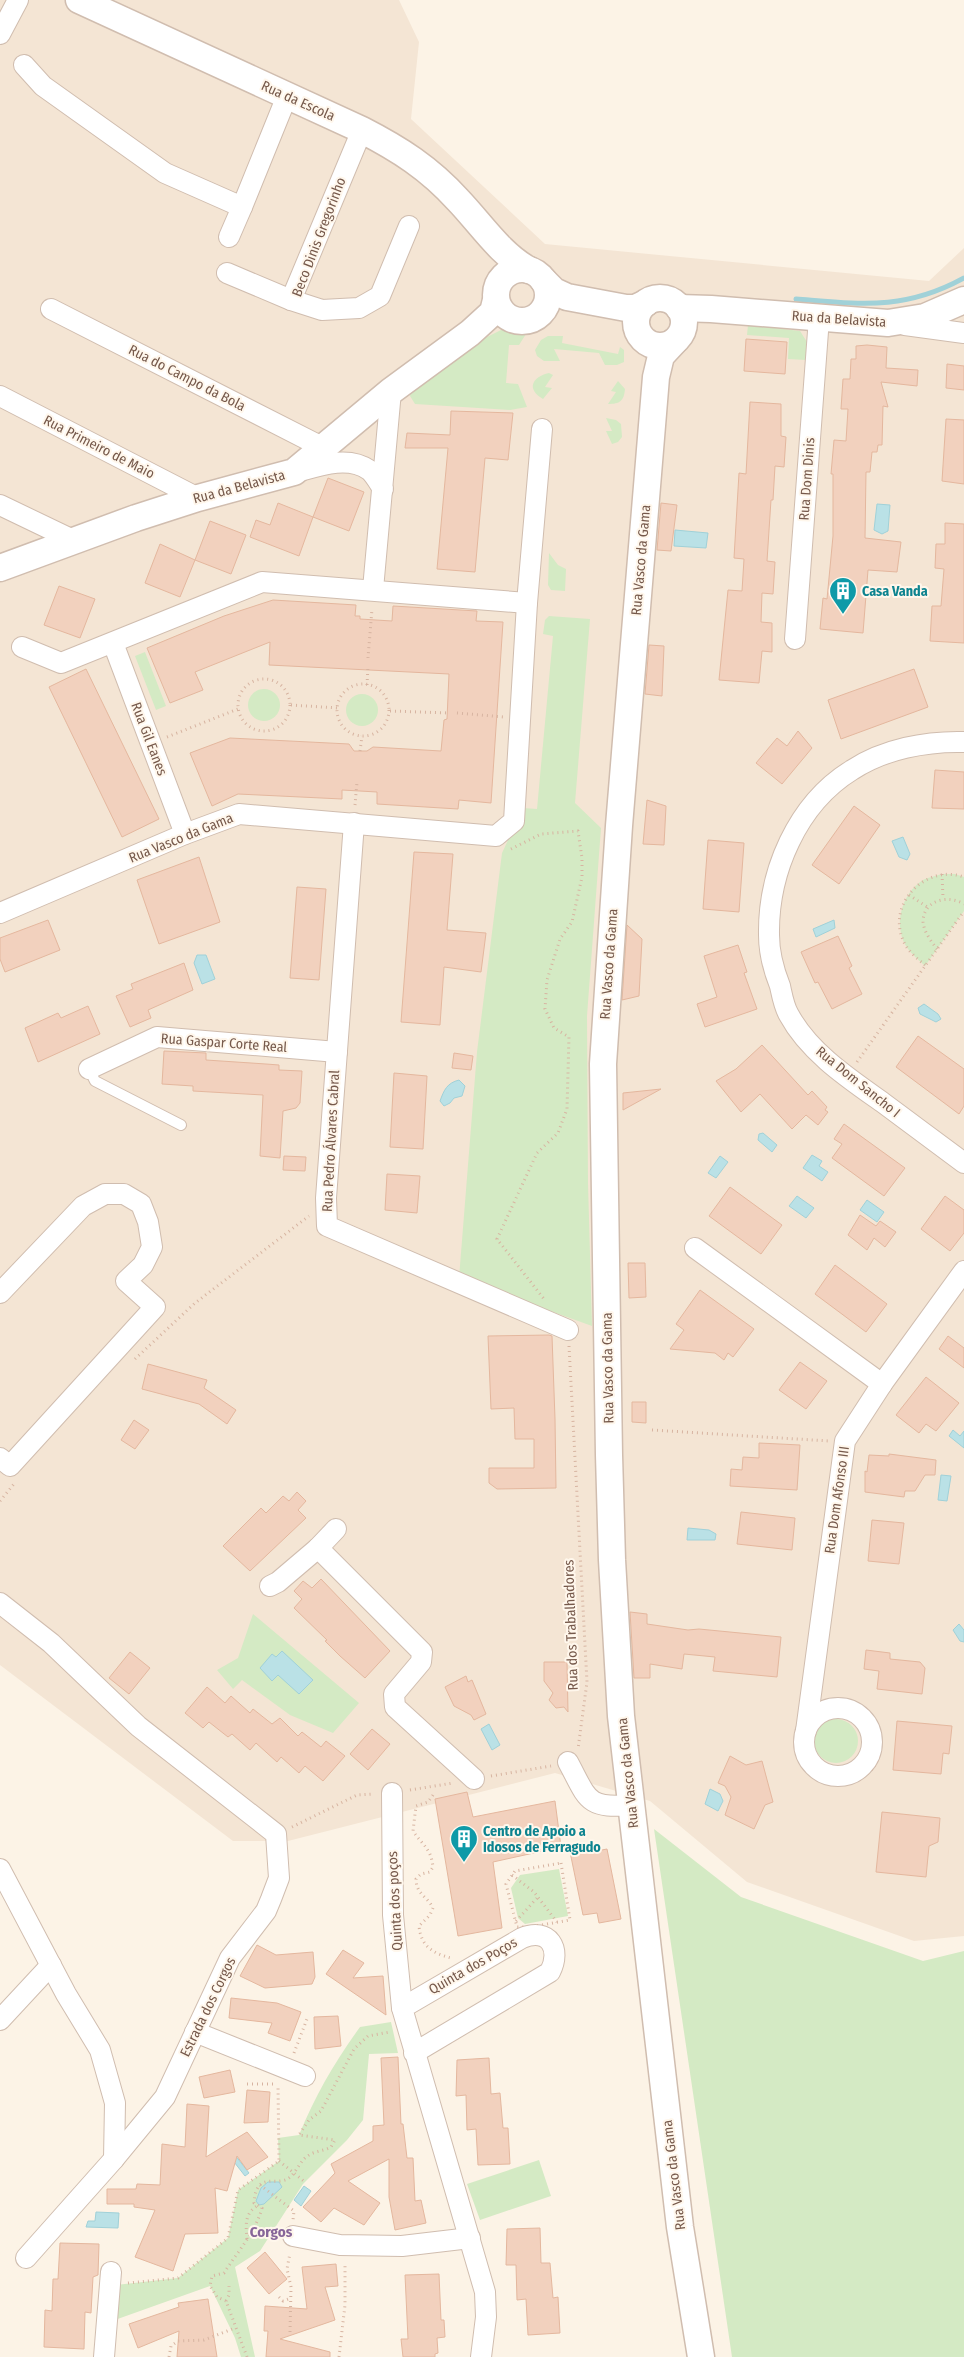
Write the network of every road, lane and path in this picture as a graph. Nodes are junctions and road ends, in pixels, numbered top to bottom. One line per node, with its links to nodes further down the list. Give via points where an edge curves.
1 (18, 0): 3 (street)
2 (79, 0): 5 (street, Rua da Escola)
3 (0, 34)
4 (24, 65): 7 (street, via 43,86 166,173)
5 (287, 96): 6 (street, Rua da Escola); 7 (street)
6 (362, 130): 10 (street, Rua da Escola, via 400,150 432,173); 14 (street, Beco Dinis Gregorinho)
7 (242, 206): 9 (street)
8 (409, 226): 14 (street, Beco Dinis Gregorinho, via 380,296 359,308 322,310)
9 (229, 237)
10 (492, 238): 12 (street, Rua da Escola, via 511,258); 13 (street, Rua da Escola, via 504,271)
11 (227, 272): 14 (street)
12 (536, 275): 13 (street, via 518,269 509,272); 16 (street, via 554,291 567,297 626,308); 19 (street, via 548,296 546,304 541,312)
13 (497, 293): 19 (street, via 499,308); 22 (street, via 494,312)
14 (292, 300)
15 (964, 300): 20 (street, Rua da Belavista, via 925,317)
16 (646, 303): 21 (street, via 664,299 673,303); 24 (street, via 636,319)
17 (51, 309): 29 (street, Rua do Campo da Bola)
18 (819, 318): 20 (street, Rua da Belavista); 21 (street, Rua da Belavista, via 741,312); 38 (street, Rua Dom Dinis)
19 (523, 319): 22 (street, via 504,320); 24 (street, via 567,312 624,323)
20 (888, 323): 23 (street)
21 (678, 327): 24 (street, via 659,346); 25 (street, via 661,356)
22 (470, 333): 26 (street, Rua da Belavista)
23 (964, 333)
24 (640, 335): 25 (street, via 653,354)
25 (656, 377): 100 (street, Rua Vasco da Gama, via 620,807 603,1064 612,1560 621,1716)
26 (391, 391): 29 (street, Rua da Belavista); 31 (street)
27 (0, 396): 32 (street, Rua Primeiro de Maio)
28 (542, 429): 37 (street, Rua Vasco da Gama)
29 (322, 447): 30 (street, Rua da Belavista)
30 (294, 472): 31 (street, via 329,463 352,463 369,470); 32 (street, Rua da Belavista)
31 (383, 489): 36 (street)
32 (198, 498): 34 (street, Rua da Belavista)
33 (0, 505): 34 (street)
34 (75, 541): 35 (street, Rua da Belavista)
35 (0, 568)
36 (373, 589): 37 (street); 39 (street, via 262,582); 41 (path)
37 (527, 603): 50 (street, Rua Vasco da Gama)
38 (795, 639)
39 (113, 643): 40 (street, via 61,663); 59 (street, Rua Gil Eanes)
40 (22, 647)
41 (368, 658)
42 (368, 666): 43 (path)
43 (367, 685): 45 (path, via 354,686 346,691); 47 (path, via 384,695)
44 (290, 705): 45 (path); 46 (path, via 285,721 271,730 254,729); 46 (path, via 285,689 279,683 263,679 247,685 241,692)
45 (338, 708): 52 (path, via 346,730)
46 (238, 709): 53 (path)
47 (390, 711): 48 (path); 52 (path, via 378,732)
48 (450, 713)
49 (457, 713): 50 (path)
50 (521, 718): 58 (street, Rua Vasco da Gama, via 514,821 496,836)
51 (964, 733): 55 (street)
52 (362, 736): 56 (path)
53 (164, 738)
54 (964, 742): 55 (street)
55 (937, 744): 73 (street, Rua Dom Sancho I, via 908,747 878,756 828,788 785,849 771,893 768,936 789,1015 815,1049)
56 (360, 751)
57 (358, 782): 58 (path)
58 (354, 823): 59 (street, Rua Vasco da Gama, via 239,814); 71 (street, Rua Pedro Álvares Cabral)
59 (185, 834): 68 (street, Rua Vasco da Gama)
60 (509, 849): 80 (path, via 541,834 578,831 582,858 582,877 572,922 560,939 547,980 545,1010 554,1028 569,1037 567,1109 558,1133 538,1153 497,1239)
61 (942, 874): 62 (path); 63 (path, via 924,879); 64 (path)
62 (964, 877)
63 (909, 895): 66 (path); 70 (path, via 901,913 902,936 906,946)
64 (943, 899): 65 (path); 66 (path)
65 (964, 904)
66 (929, 908): 69 (path, via 924,920 925,928)
67 (964, 911): 69 (path)
68 (0, 913)
69 (937, 949): 70 (path)
70 (925, 966): 73 (path)
71 (337, 1052): 72 (street, Rua Gaspar Corte Real, via 157,1037); 76 (street, Rua Pedro Álvares Cabral)
72 (88, 1069): 74 (lane, via 96,1081)
73 (846, 1077): 75 (street, Rua Dom Sancho I)
74 (181, 1125)
75 (964, 1163)
76 (326, 1198): 81 (street, Rua Pedro Álvares Cabral, via 327,1226); 82 (path, via 304,1221 195,1303)
77 (695, 1248): 83 (street)
78 (964, 1271): 83 (street, Rua Dom Afonso III)
79 (0, 1293): 86 (street, via 82,1206 105,1194 124,1194 141,1204 152,1247 143,1265 126,1281 154,1307 10,1466)
80 (545, 1300)
81 (568, 1330): 96 (path, Rua dos Trabalhadores, via 587,1682 579,1748)
82 (133, 1361)
83 (882, 1384): 93 (street, Rua Dom Afonso III, via 845,1441)
84 (652, 1430): 85 (path)
85 (834, 1441)
86 (0, 1458)
87 (19, 1479): 88 (path)
88 (0, 1501)
89 (336, 1530): 90 (street)
90 (318, 1548): 91 (street); 97 (street, via 422,1652 421,1662 394,1694 394,1707)
91 (270, 1586)
92 (0, 1603): 101 (street, via 51,1643 138,1726)
93 (814, 1675): 94 (street, via 818,1703); 95 (street, Rua Dom Afonso III)
94 (830, 1709): 95 (street, via 811,1721); 95 (street, via 852,1711 870,1728 872,1751 859,1769 838,1776 818,1770 805,1751)
95 (806, 1731)
96 (568, 1762): 97 (path); 100 (street, via 588,1798 606,1807)
97 (474, 1779): 98 (path)
98 (392, 1793): 101 (path, via 358,1795); 111 (street, Quinta dos poços, via 393,1915)
99 (433, 1795): 109 (path, via 428,1802 416,1806 413,1831 428,1847 434,1867 416,1879 420,1894 434,1908 419,1926 420,1939 436,1952)
100 (631, 1805): 141 (street, Rua Vasco da Gama, via 680,2227)
101 (276, 1834): 115 (street, Estrada dos Corgos, via 279,1878 266,1910 230,1958)
102 (0, 1870): 110 (street)
103 (512, 1875): 104 (path); 105 (path, via 506,1884); 106 (path, via 515,1871 561,1863 570,1920)
104 (538, 1897): 105 (path); 106 (path)
105 (516, 1922): 107 (path)
106 (557, 1922): 107 (path)
107 (517, 1927): 108 (path)
108 (511, 1928)
109 (459, 1959)
110 (51, 1966): 113 (street); 118 (street, via 100,2050 115,2103)
111 (402, 2008): 114 (street); 116 (street, Quinta dos Poços, via 527,1936 540,1934 554,1949 555,1963 550,1972)
112 (308, 2019): 117 (path)
113 (0, 2020)
114 (408, 2028): 116 (street); 120 (path, via 368,2036 354,2049 321,2111 309,2120 299,2135 334,2140 331,2147 310,2154)
115 (195, 2032): 117 (street); 118 (street, Estrada dos Corgos, via 164,2097)
116 (414, 2053): 125 (street)
117 (290, 2076): 119 (path)
118 (114, 2159): 128 (street, Estrada dos Corgos)
119 (279, 2161): 120 (path); 129 (path, via 238,2190 228,2238 178,2278)
120 (294, 2173): 121 (path); 122 (path, via 283,2181 271,2180)
121 (305, 2182)
122 (260, 2185): 123 (path, via 255,2194); 124 (path, via 294,2211)
123 (257, 2206): 126 (path, via 247,2216); 126 (path, via 262,2208 259,2220)
124 (293, 2236): 127 (street); 132 (path, via 287,2269)
125 (470, 2238): 127 (street, via 402,2246); 140 (street, via 485,2292 486,2317)
126 (246, 2239): 133 (path, via 224,2273 212,2276 210,2286 217,2297)
127 (346, 2245): 139 (path, via 345,2305)
128 (26, 2258)
129 (110, 2278): 136 (street)
130 (229, 2286): 133 (path)
131 (279, 2297): 132 (path, via 283,2301)
132 (291, 2298): 135 (path)
133 (226, 2301): 134 (path)
134 (235, 2328): 137 (path, via 204,2340 178,2341 171,2346); 138 (path)
135 (290, 2332)
136 (104, 2357)
137 (169, 2357)
138 (247, 2357)
139 (339, 2357)
140 (481, 2357)
141 (701, 2357)

